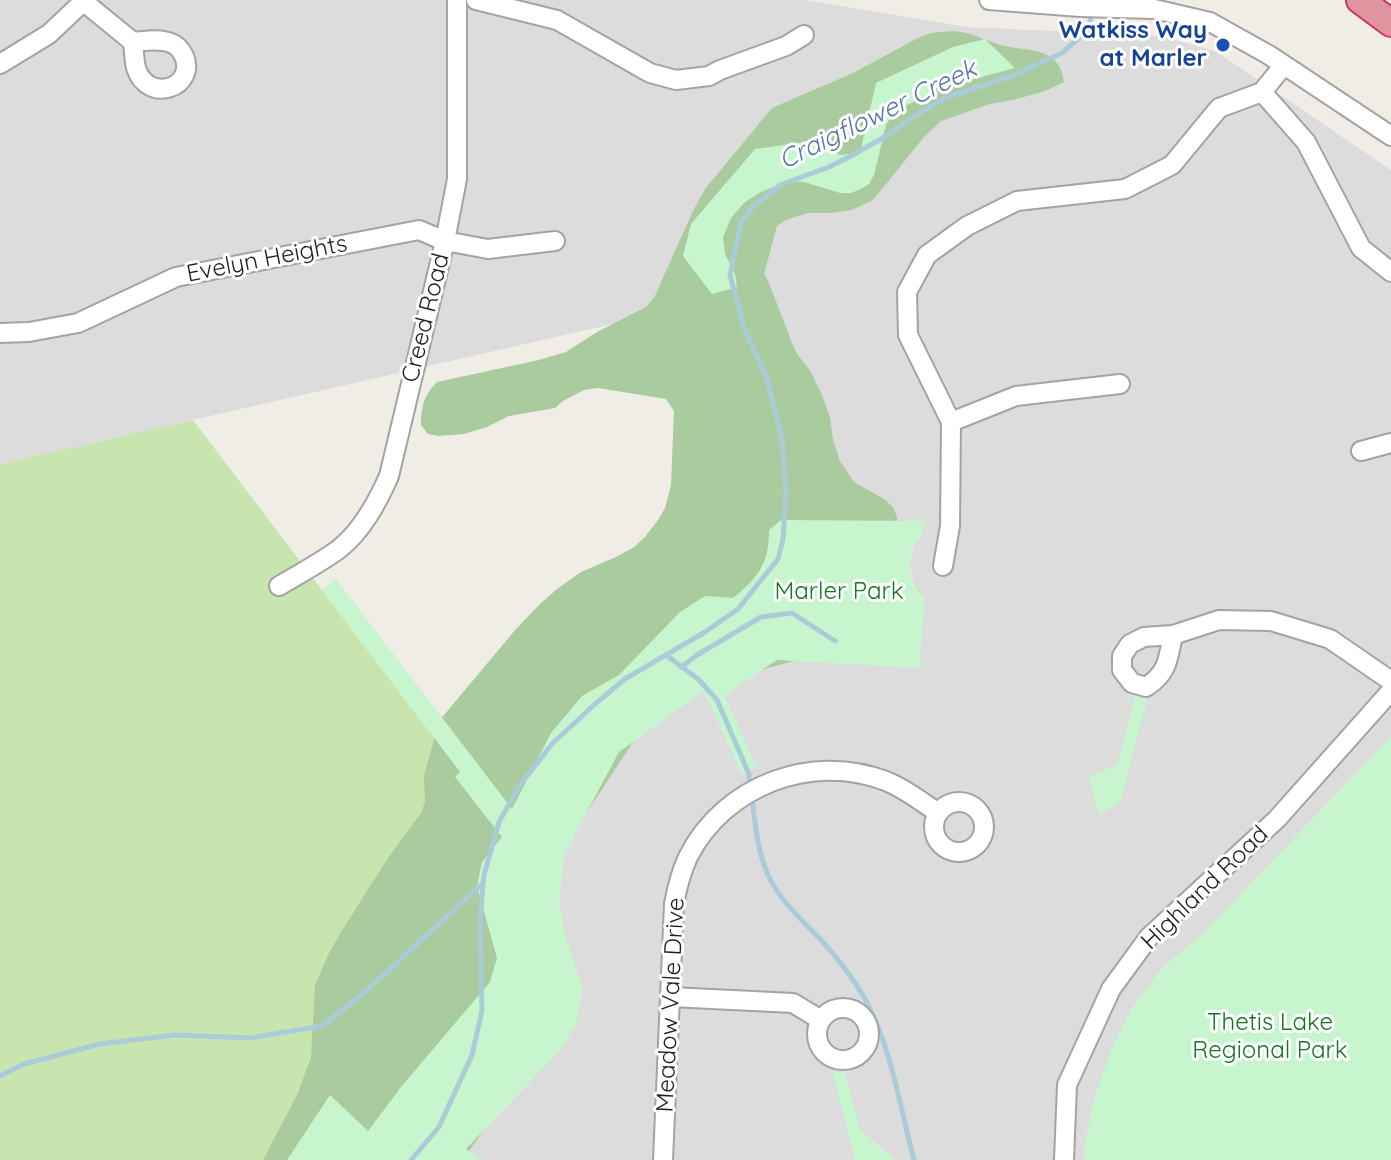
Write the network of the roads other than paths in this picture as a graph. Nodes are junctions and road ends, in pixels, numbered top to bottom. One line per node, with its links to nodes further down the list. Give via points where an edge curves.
1 (457, 0): 13 (street, Creed Road, via 457,179)
2 (476, 0): 7 (street, via 557,20 650,73 676,80 709,76)
3 (989, 0): 10 (street, via 1154,9 1210,22)
4 (1360, 0): 6 (highway)
5 (85, 1): 8 (street); 9 (street, via 49,34)
6 (1391, 22)
7 (804, 35)
8 (133, 42)
9 (0, 64)
10 (1284, 65): 11 (street); 12 (street)
11 (1262, 92): 15 (street, via 1306,142 1361,248); 18 (street, via 1219,108 1172,165 1125,189 1017,201 967,226 927,255 907,292 908,335)
12 (1391, 136)
13 (445, 241): 14 (street, Evelyn Heights, via 488,249); 16 (street, Evelyn Heights, via 419,230 224,266 176,277 78,323); 22 (street, Creed Road, via 379,499 341,548)
14 (555, 241)
15 (1391, 272)
16 (0, 333)
17 (1120, 384): 18 (street, via 1016,396)
18 (951, 422): 21 (street, via 950,526)
19 (1391, 443): 20 (street)
20 (1361, 451)
21 (943, 566)
22 (279, 586)
23 (1173, 635): 24 (street, via 1219,620 1271,621 1330,639)
24 (1391, 681)
25 (1391, 691): 30 (street, Highland Road, via 1277,819 1149,937 1111,989 1067,1085)
26 (938, 813): 27 (street, Meadow Vale Drive, via 887,782 840,771 791,775 746,793 698,839 679,880)
27 (671, 997): 28 (street, via 793,1003); 29 (street, Meadow Vale Drive)
28 (821, 1020)
29 (663, 1160)
30 (1064, 1160)

